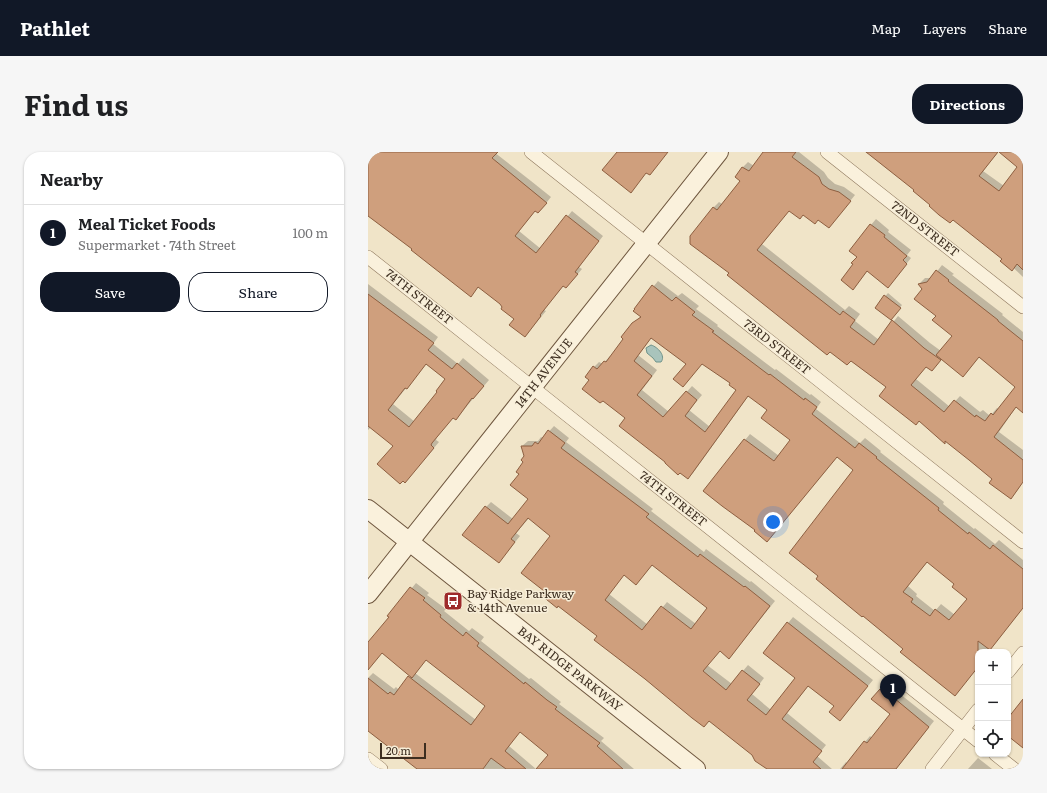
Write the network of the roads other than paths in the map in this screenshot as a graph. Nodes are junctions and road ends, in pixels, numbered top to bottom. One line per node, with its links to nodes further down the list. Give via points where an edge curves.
1 (531, 152): 4 (street, 73RD STREET)
2 (719, 152): 4 (main road, 14TH AVENUE)
3 (827, 152): 6 (street, 72ND STREET)
4 (646, 244): 7 (main road, 14TH AVENUE); 10 (street, 73RD STREET)
5 (368, 257): 7 (street, 74TH STREET)
6 (1023, 307)
7 (533, 387): 9 (main road, 14TH AVENUE); 15 (street, 74TH STREET)
8 (368, 509): 9 (main road, BAY RIDGE PARKWAY)
9 (410, 542): 11 (main road, 14TH AVENUE); 20 (main road, BAY RIDGE PARKWAY)
10 (1023, 542)
11 (368, 594)
12 (1023, 653): 13 (street)
13 (1011, 668)
14 (975, 714): 15 (street)
15 (964, 729): 16 (street, 74TH STREET); 21 (street)
16 (975, 738)
17 (999, 757): 22 (street)
18 (368, 759): 19 (street)
19 (381, 769)
20 (696, 769)
21 (932, 769)
22 (1014, 769)

